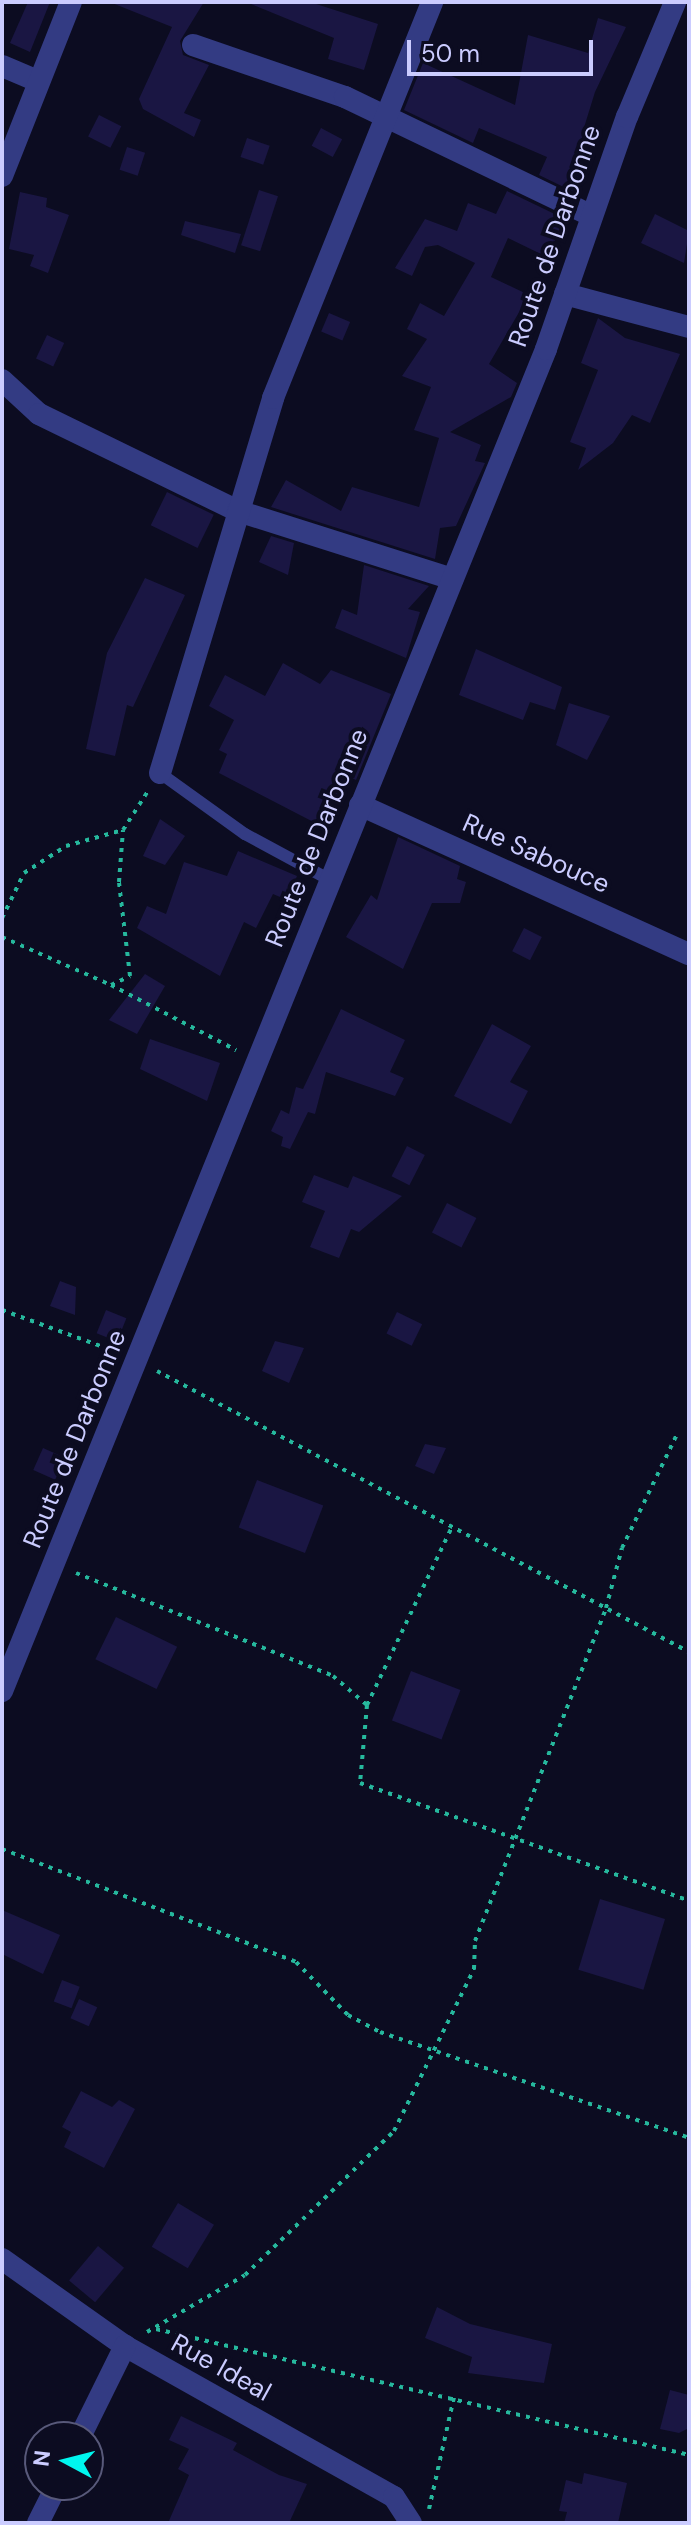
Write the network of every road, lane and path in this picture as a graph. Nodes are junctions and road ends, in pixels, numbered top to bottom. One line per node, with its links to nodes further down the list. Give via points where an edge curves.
1 (71, 2): 6 (street)
2 (432, 2): 7 (street)
3 (675, 2): 9 (street, Route de Darbonne)
4 (193, 45): 7 (street)
5 (2, 66): 6 (street)
6 (38, 81): 8 (street)
7 (386, 117): 9 (street); 13 (street, via 273,398)
8 (2, 176)
9 (592, 216): 10 (street, Route de Darbonne)
10 (565, 294): 11 (street); 14 (street, Route de Darbonne)
11 (689, 327)
12 (2, 380): 13 (street, via 39,414)
13 (238, 511): 14 (street); 15 (street)
14 (453, 579): 16 (street, Route de Darbonne)
15 (160, 773): 17 (path); 18 (lane, via 245,834)
16 (360, 805): 18 (street, Route de Darbonne); 21 (street, Rue Sabouce)
17 (123, 830): 19 (path, via 66,846 24,873); 22 (path, via 119,882 132,951 130,976)
18 (330, 880): 23 (street, Route de Darbonne)
19 (2, 918)
20 (2, 937): 22 (path)
21 (689, 954)
22 (111, 985): 23 (path, via 193,1033)
23 (258, 1058): 25 (street, Route de Darbonne)
24 (2, 1310): 25 (path)
25 (136, 1360): 27 (path); 28 (street, Route de Darbonne)
26 (678, 1432): 29 (path, via 622,1548)
27 (453, 1525): 29 (path); 32 (path)
28 (55, 1565): 31 (street, Route de Darbonne); 32 (path, via 333,1676)
29 (606, 1608): 30 (path); 33 (path)
30 (689, 1652)
31 (2, 1691)
32 (367, 1705): 33 (path, via 360,1783)
33 (515, 1839): 35 (path); 36 (path, via 475,1941 474,1969)
34 (2, 1849): 36 (path, via 296,1962 358,2022)
35 (689, 1901)
36 (430, 2051): 37 (path); 39 (path, via 394,2131 245,2275)
37 (689, 2138)
38 (2, 2259): 40 (street, Rue Ideal)
39 (153, 2328): 40 (path); 41 (path)
40 (125, 2346): 42 (street); 46 (street, Rue Ideal, via 394,2497)
41 (454, 2397): 43 (path); 47 (path)
42 (88, 2421)
43 (689, 2455)
44 (49, 2501): 45 (street)
45 (38, 2523)
46 (411, 2523)
47 (426, 2523)

